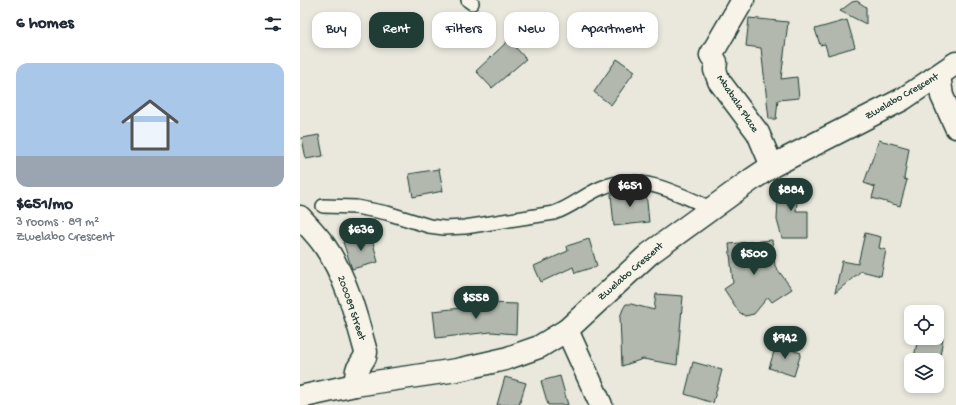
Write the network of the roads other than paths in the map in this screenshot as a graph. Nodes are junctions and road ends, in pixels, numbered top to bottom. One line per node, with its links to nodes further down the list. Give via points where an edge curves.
1 (743, 0): 4 (street, Mbabala Place, via 711,55 716,62 715,70 719,81 758,133)
2 (947, 69): 3 (street, via 942,96); 4 (street, Zwelabo Crescent, via 903,98)
3 (956, 127)
4 (772, 166): 6 (street, Zwelabo Crescent)
5 (323, 206): 6 (lane, via 356,207 387,213 429,226 465,227 554,212 566,209 600,188 614,184 643,183 678,193)
6 (712, 208): 8 (street, Zwelabo Crescent, via 649,254)
7 (300, 217): 9 (street, 200089 Street, via 324,245 349,296 366,352 357,370)
8 (567, 330): 9 (street, Zwelabo Crescent, via 539,347 505,359 457,370); 11 (street)
9 (355, 385): 10 (street, Zwelabo Crescent)
10 (300, 397)
11 (601, 405)

